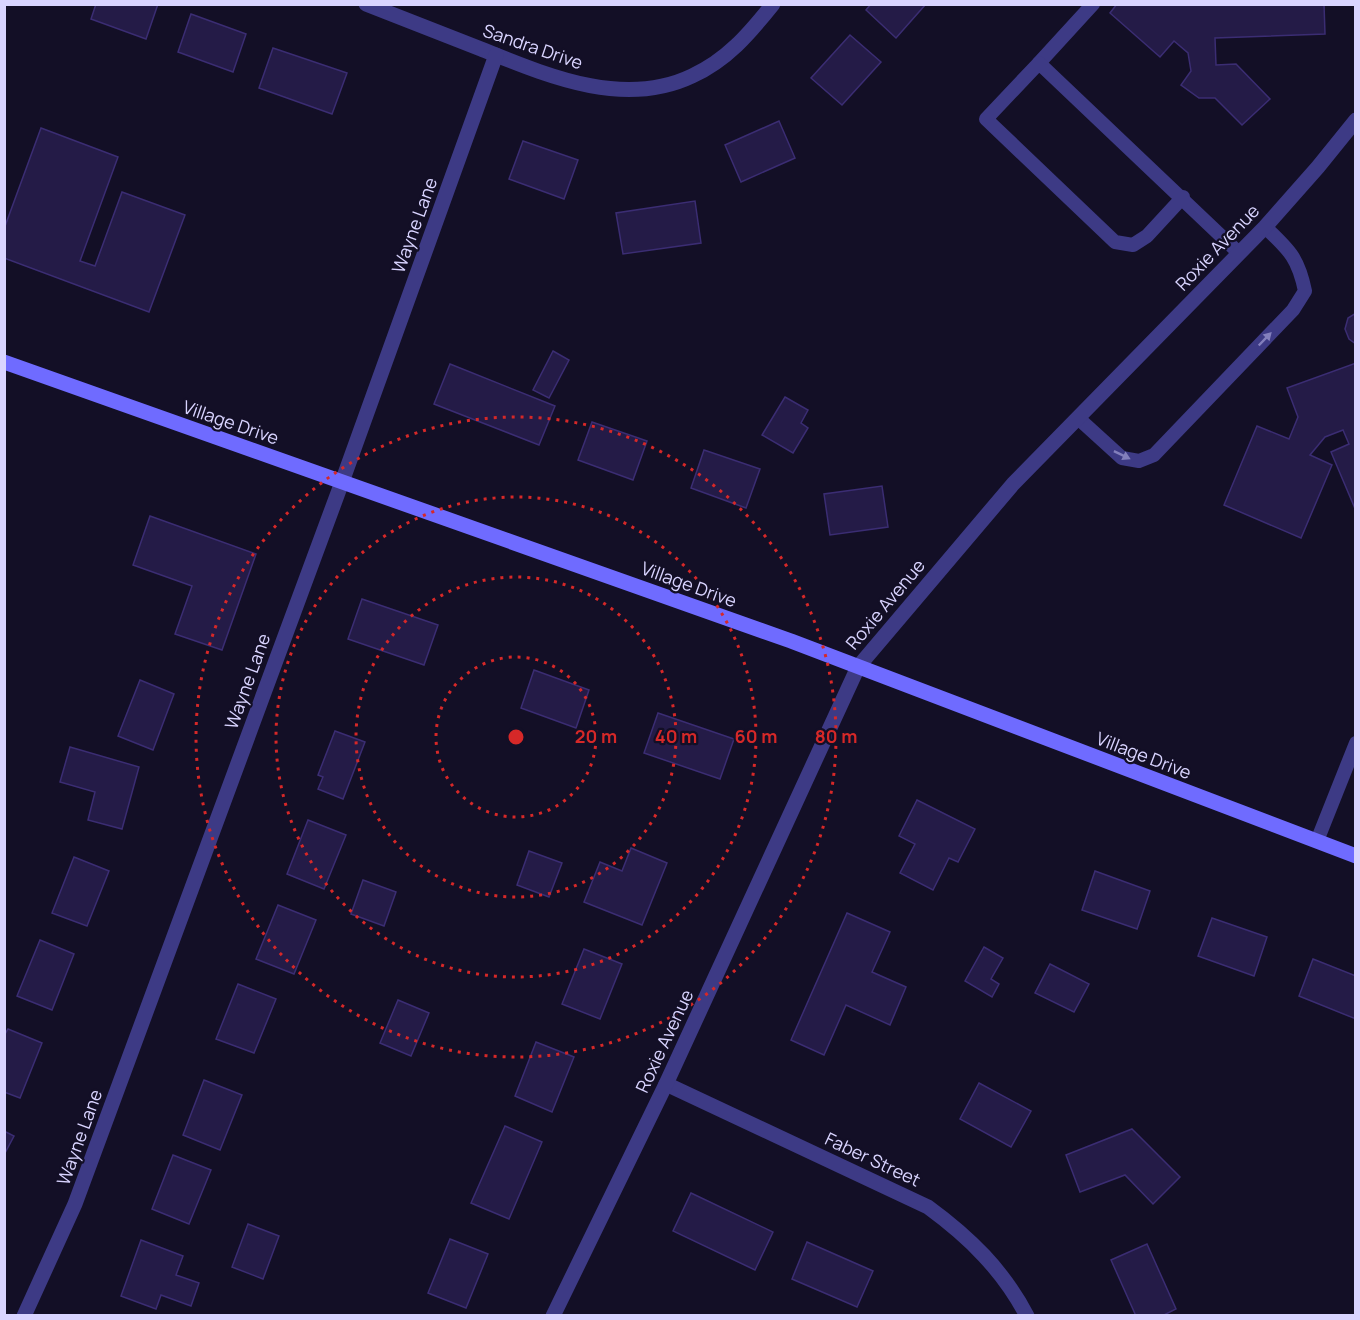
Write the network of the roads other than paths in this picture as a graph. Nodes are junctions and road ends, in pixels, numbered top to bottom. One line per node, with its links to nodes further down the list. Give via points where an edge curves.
1 (366, 4): 4 (street, Sandra Drive)
2 (773, 4): 4 (street, Sandra Drive, via 745,39 722,59 691,77 655,88 619,90 577,83 553,78)
3 (1093, 4): 5 (lane)
4 (496, 55): 12 (street, Wayne Lane)
5 (1039, 63): 7 (lane); 7 (lane, via 986,119 1115,242 1132,245 1147,236)
6 (1356, 120): 8 (street, Roxie Avenue)
7 (1183, 197): 9 (lane)
8 (1265, 227): 9 (street, Roxie Avenue); 11 (lane, one-way to 8, via 1122,458 1139,461 1154,455 1293,310 1305,291 1292,252)
9 (1239, 253): 11 (street, Roxie Avenue)
10 (4, 362): 12 (main road, Village Drive)
11 (1078, 418): 13 (street, Roxie Avenue, via 1013,484)
12 (342, 482): 13 (main road, Village Drive); 18 (street, Wayne Lane, via 75,1204)
13 (858, 667): 15 (main road, Village Drive); 17 (street, Roxie Avenue)
14 (1356, 743): 15 (lane)
15 (1317, 841): 16 (main road, Village Drive)
16 (1356, 856)
17 (666, 1084): 19 (street, Roxie Avenue); 20 (street, Faber Street, via 928,1207 985,1254)
18 (24, 1316)
19 (553, 1316)
20 (1027, 1316)

